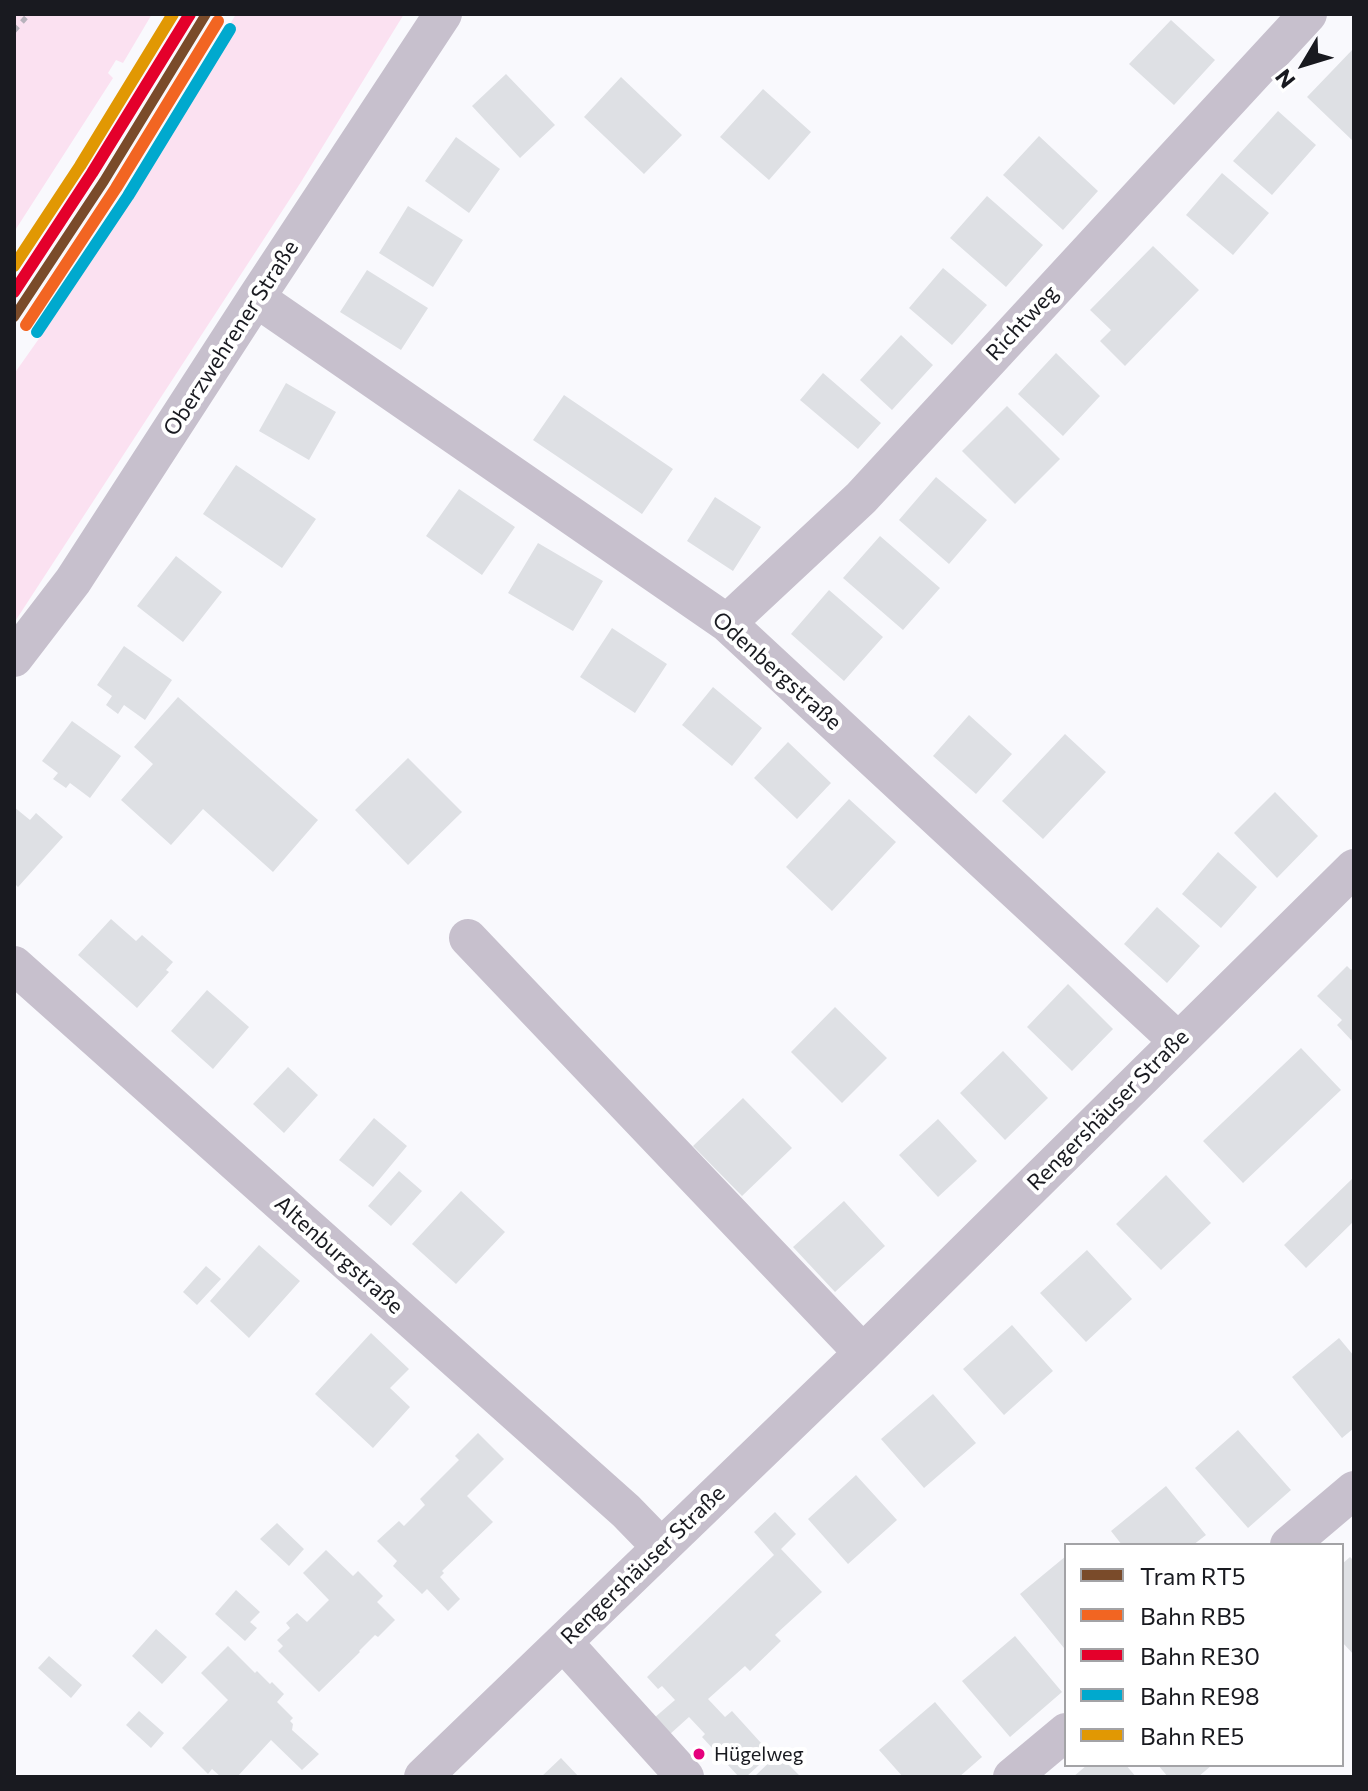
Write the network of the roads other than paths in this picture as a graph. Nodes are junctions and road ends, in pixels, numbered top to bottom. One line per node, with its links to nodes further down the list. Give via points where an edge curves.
1 (443, 14): 3 (street, Oberzwehrener Straße)
2 (1308, 14): 4 (street, Richtweg, via 861,498)
3 (256, 298): 4 (street, Odenbergstraße); 5 (street, Oberzwehrener Straße, via 73,581)
4 (727, 623): 9 (street, Odenbergstraße)
5 (14, 658)
6 (1354, 868): 9 (street, Rengershäuser Straße)
7 (468, 938): 10 (street)
8 (14, 965): 13 (street, Altenburgstraße)
9 (1178, 1041): 10 (street, Rengershäuser Straße)
10 (863, 1353): 13 (street, Rengershäuser Straße)
11 (1354, 1490): 12 (street)
12 (1291, 1543)
13 (661, 1547): 14 (street, Rengershäuser Straße)
14 (563, 1642): 16 (street, Rengershäuser Straße); 17 (street)
15 (1064, 1734): 18 (street)
16 (423, 1777)
17 (685, 1777)
18 (1012, 1777)

